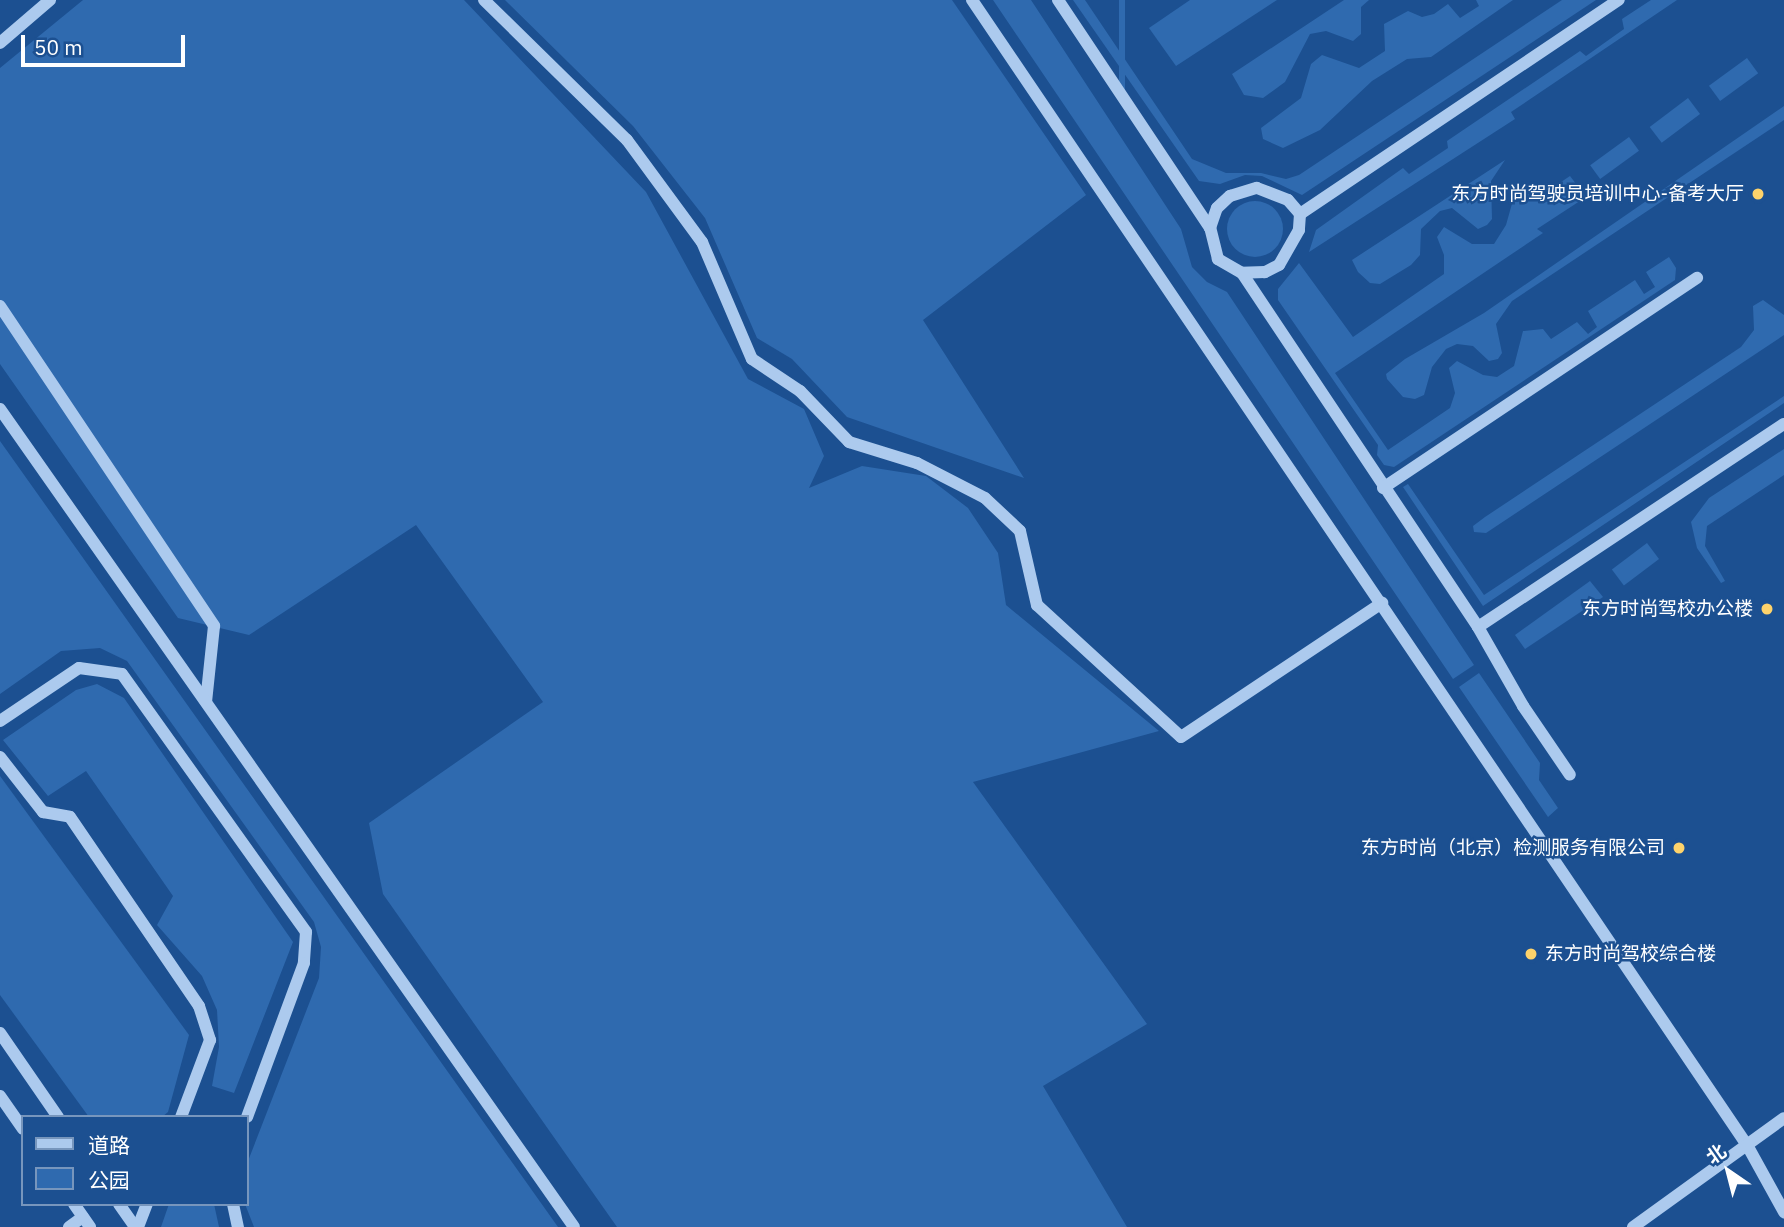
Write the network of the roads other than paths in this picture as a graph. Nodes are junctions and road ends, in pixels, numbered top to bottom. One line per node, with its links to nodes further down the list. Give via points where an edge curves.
1 (50, 0): 6 (street)
2 (484, 0): 15 (street, via 627,140 702,242 752,359 800,391 849,442 918,463 985,498 1020,531 1037,605 1181,737)
3 (972, 0): 15 (street)
4 (1058, 0): 8 (street)
5 (1619, 0): 7 (street)
6 (0, 43)
7 (1300, 214): 8 (street, via 1272,191 1243,189 1217,208); 9 (street, via 1295,244 1279,265 1265,272)
8 (1210, 228): 9 (street, via 1218,258)
9 (1242, 273): 14 (street)
10 (1697, 278): 14 (street)
11 (0, 306): 17 (street, via 214,626)
12 (0, 409): 17 (street)
13 (1784, 424): 16 (street)
14 (1382, 488): 16 (street)
15 (1382, 603): 28 (street)
16 (1478, 627): 20 (street)
17 (206, 702): 38 (street)
18 (0, 721): 25 (street, via 79,668 122,674 306,932 304,963)
19 (0, 757): 24 (street, via 43,812 70,817 199,1006 211,1041)
20 (1570, 775)
21 (0, 1033): 23 (street)
22 (0, 1096): 27 (street)
23 (57, 1115)
24 (182, 1115)
25 (248, 1115)
26 (1784, 1118): 28 (street)
27 (21, 1126)
28 (1747, 1145): 33 (street); 39 (street)
29 (75, 1206): 34 (street)
30 (121, 1206): 36 (street)
31 (146, 1206): 36 (street)
32 (233, 1206): 37 (street)
33 (1784, 1212)
34 (86, 1222): 35 (street)
35 (69, 1227)
36 (137, 1227)
37 (238, 1227)
38 (574, 1227)
39 (1633, 1227)

